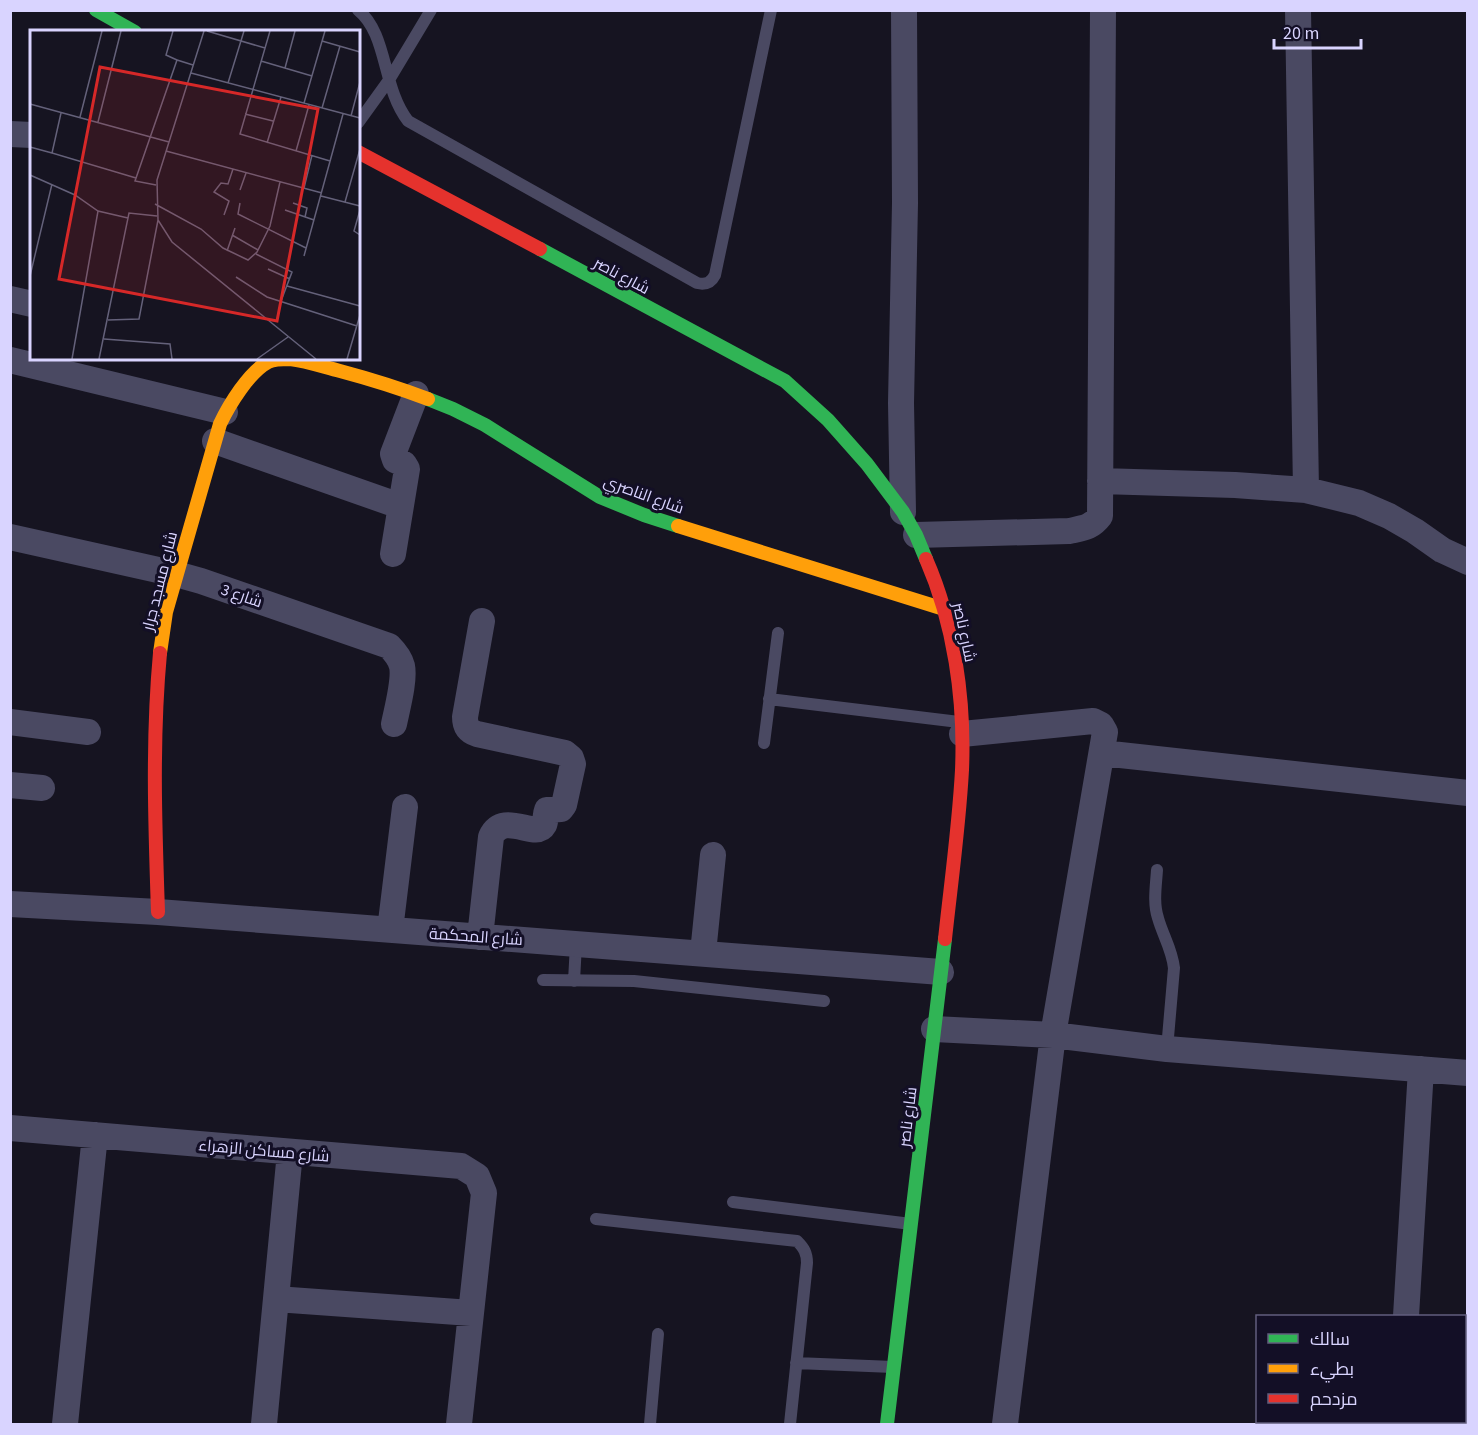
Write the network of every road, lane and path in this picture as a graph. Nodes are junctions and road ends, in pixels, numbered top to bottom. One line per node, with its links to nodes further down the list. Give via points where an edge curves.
1 (96, 10): 8 (street)
2 (358, 10): 9 (lane, via 375,32)
3 (431, 10): 9 (lane)
4 (771, 10): 9 (lane, via 715,275 708,283 697,283 408,121)
5 (904, 10): 25 (street)
6 (1103, 10): 22 (street)
7 (1298, 10): 23 (street)
8 (131, 30)
9 (388, 80): 10 (lane)
10 (360, 120)
11 (10, 134): 12 (street)
12 (30, 135)
13 (360, 153): 25 (street, شارع ناصر, via 785,381 828,420)
14 (10, 299): 15 (street)
15 (30, 304)
16 (10, 360): 20 (street)
17 (276, 360): 20 (street, شارع مسجد جرار, via 267,363 243,385)
18 (292, 360): 19 (street, شارع الناصري)
19 (416, 394): 24 (street, via 393,454 406,469); 31 (street, شارع الناصري, via 472,418 615,504)
20 (225, 412): 21 (street, شارع مسجد جرار)
21 (215, 441): 24 (street); 30 (street, شارع مسجد جرار)
22 (1100, 481): 23 (street); 26 (street, via 1100,516 1089,527 1069,531)
23 (1306, 490): 29 (street, via 1359,503 1389,516)
24 (400, 506): 28 (street)
25 (903, 512): 26 (street, شارع ناصر)
26 (916, 534): 31 (street, شارع ناصر)
27 (10, 537): 30 (street, شارع 3)
28 (393, 554)
29 (1467, 562)
30 (176, 574): 36 (street, شارع 3, via 389,646 402,666); 48 (street, شارع مسجد جرار, via 161,639 154,730)
31 (944, 609): 37 (street, شارع ناصر, via 958,680)
32 (482, 621): 50 (street, via 465,725 477,734 565,753 573,764 564,805 547,810 542,828 504,825 494,831)
33 (778, 633): 34 (lane)
34 (769, 699): 37 (lane); 39 (lane)
35 (10, 722): 38 (street)
36 (394, 724)
37 (961, 728): 40 (street, via 1093,721 1105,732); 53 (street, شارع ناصر, via 961,788)
38 (88, 732)
39 (764, 743)
40 (1102, 753): 43 (street); 58 (street)
41 (10, 784): 42 (street)
42 (42, 788)
43 (1467, 793)
44 (405, 807): 49 (street)
45 (713, 855): 52 (street)
46 (1157, 870): 59 (lane, via 1155,906 1174,968)
47 (10, 903): 48 (street, شارع المحكمة)
48 (158, 912): 49 (street, شارع المحكمة)
49 (390, 930): 50 (street, شارع المحكمة)
50 (480, 937): 51 (street, شارع المحكمة)
51 (576, 944): 52 (street, شارع المحكمة); 55 (lane)
52 (703, 953): 53 (street, شارع المحكمة)
53 (941, 972): 57 (street, شارع ناصر)
54 (543, 980): 55 (lane)
55 (574, 981): 56 (lane, via 652,982)
56 (824, 1001)
57 (934, 1029): 58 (street); 67 (street, شارع ناصر)
58 (1053, 1035): 59 (street); 80 (street)
59 (1167, 1048): 60 (street)
60 (1421, 1069): 61 (street); 70 (street)
61 (1467, 1073)
62 (10, 1128): 63 (street, شارع مساكن الزهراء)
63 (95, 1135): 64 (street, شارع مساكن الزهراء); 74 (street)
64 (290, 1152): 68 (street); 69 (street, شارع مساكن الزهراء, via 462,1166 477,1176 484,1193)
65 (733, 1202): 67 (lane)
66 (596, 1219): 72 (lane, via 797,1241 804,1248 807,1263)
67 (910, 1224): 73 (street, شارع ناصر)
68 (276, 1299): 69 (street); 75 (street)
69 (471, 1313): 76 (street, شارع مساكن الزهراء)
70 (1406, 1315)
71 (658, 1334): 77 (lane)
72 (796, 1363): 73 (lane); 78 (lane)
73 (894, 1367): 79 (street, شارع ناصر)
74 (65, 1425)
75 (264, 1425)
76 (459, 1425)
77 (650, 1425)
78 (790, 1425)
79 (887, 1425)
80 (1005, 1425)

